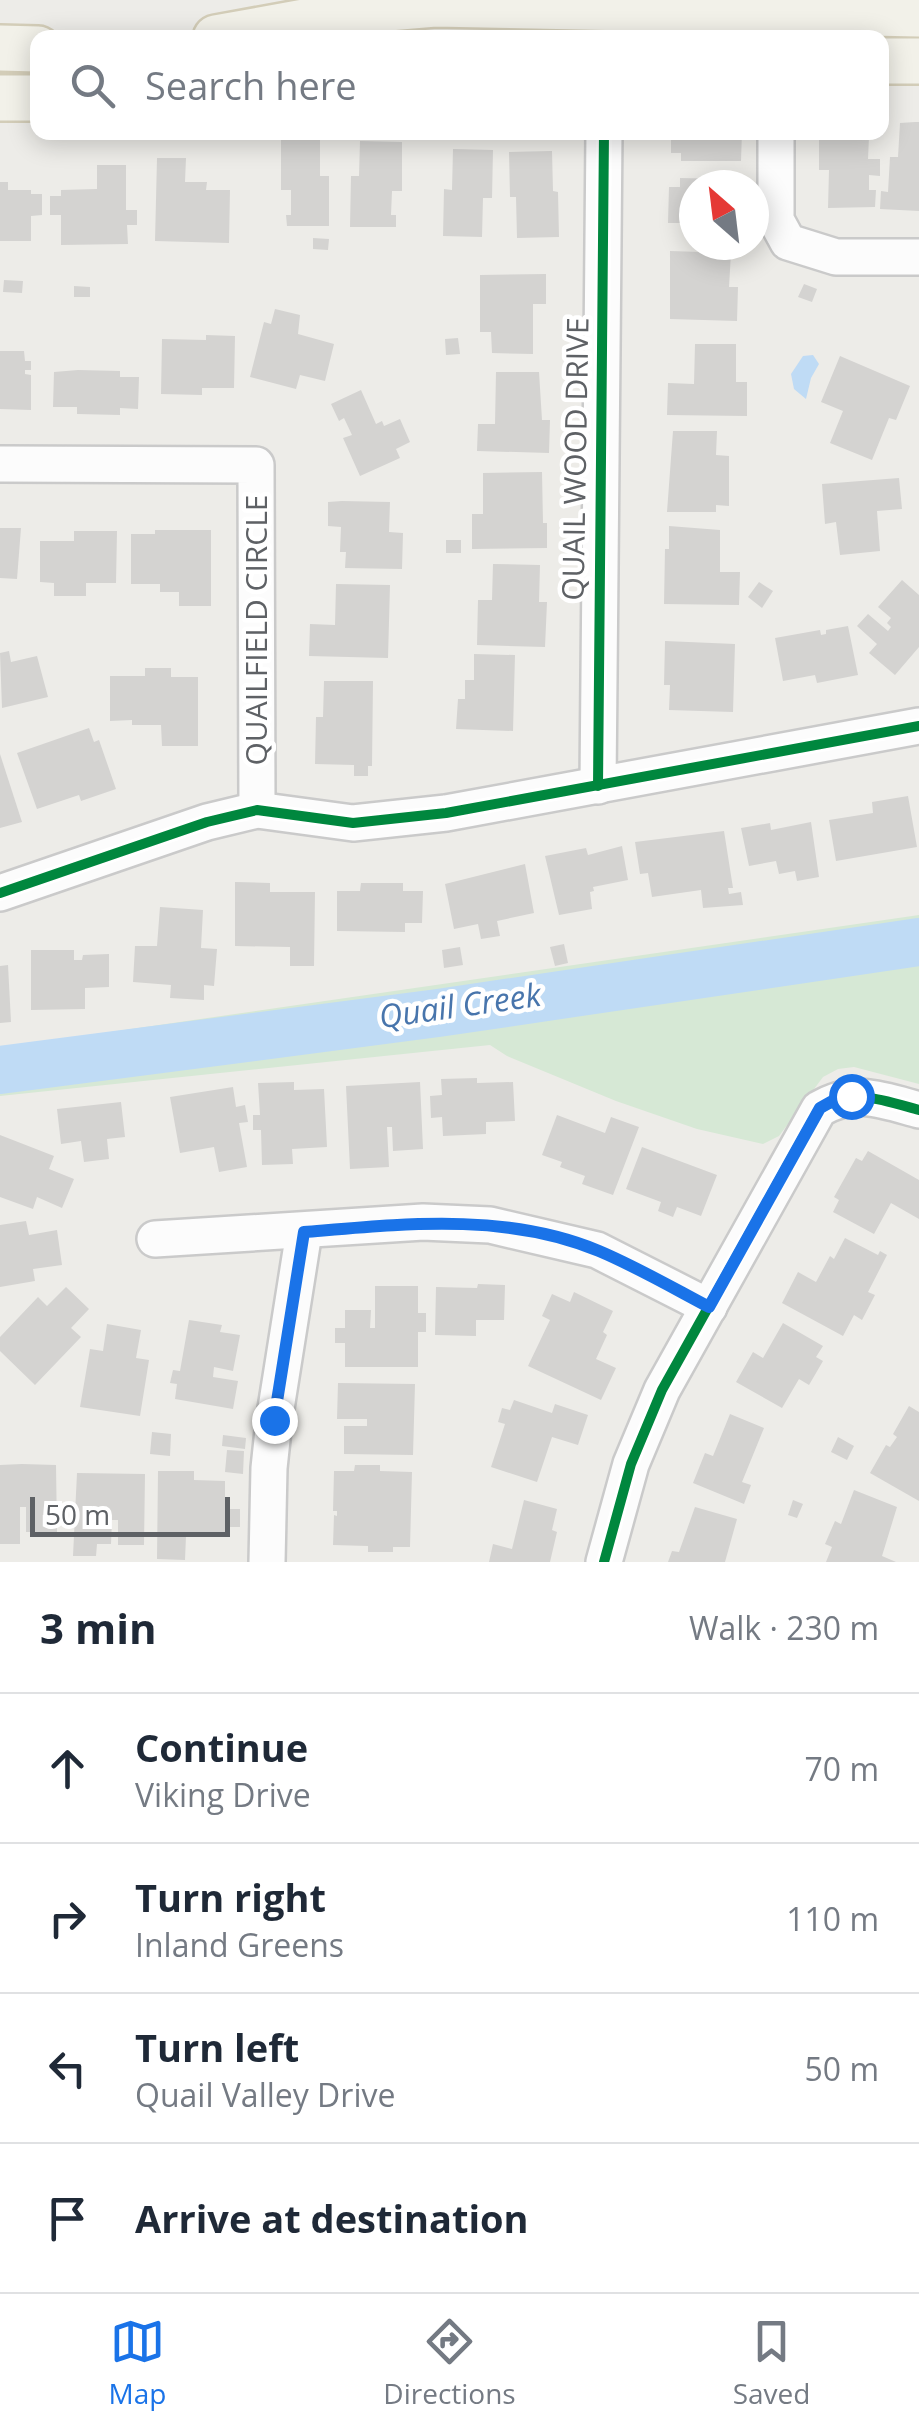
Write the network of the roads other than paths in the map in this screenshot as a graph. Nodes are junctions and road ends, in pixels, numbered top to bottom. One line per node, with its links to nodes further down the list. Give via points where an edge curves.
1 (919, 14): 2 (main road, via 435,4)
2 (279, 21): 3 (main road)
3 (246, 30)
4 (0, 48): 5 (main road)
5 (30, 49)
6 (889, 61): 7 (main road)
7 (919, 61)
8 (0, 98): 9 (main road)
9 (30, 98)
10 (604, 140): 15 (street, QUAIL WOOD DRIVE)
11 (776, 140): 12 (street, via 776,220 788,242 836,256)
12 (919, 258)
13 (0, 464): 16 (street, QUAILFIELD CIRCLE, via 256,465)
14 (919, 726): 15 (street)
15 (598, 786): 16 (street, via 383,821)
16 (257, 810): 17 (street)
17 (0, 893)
18 (919, 1110): 21 (street, via 870,1096 836,1099 820,1108)
19 (304, 1232): 20 (street); 21 (street, via 423,1222 506,1228 597,1250); 22 (street, via 274,1420)
20 (155, 1239)
21 (709, 1307): 23 (street, via 662,1390)
22 (268, 1562)
23 (604, 1562)

